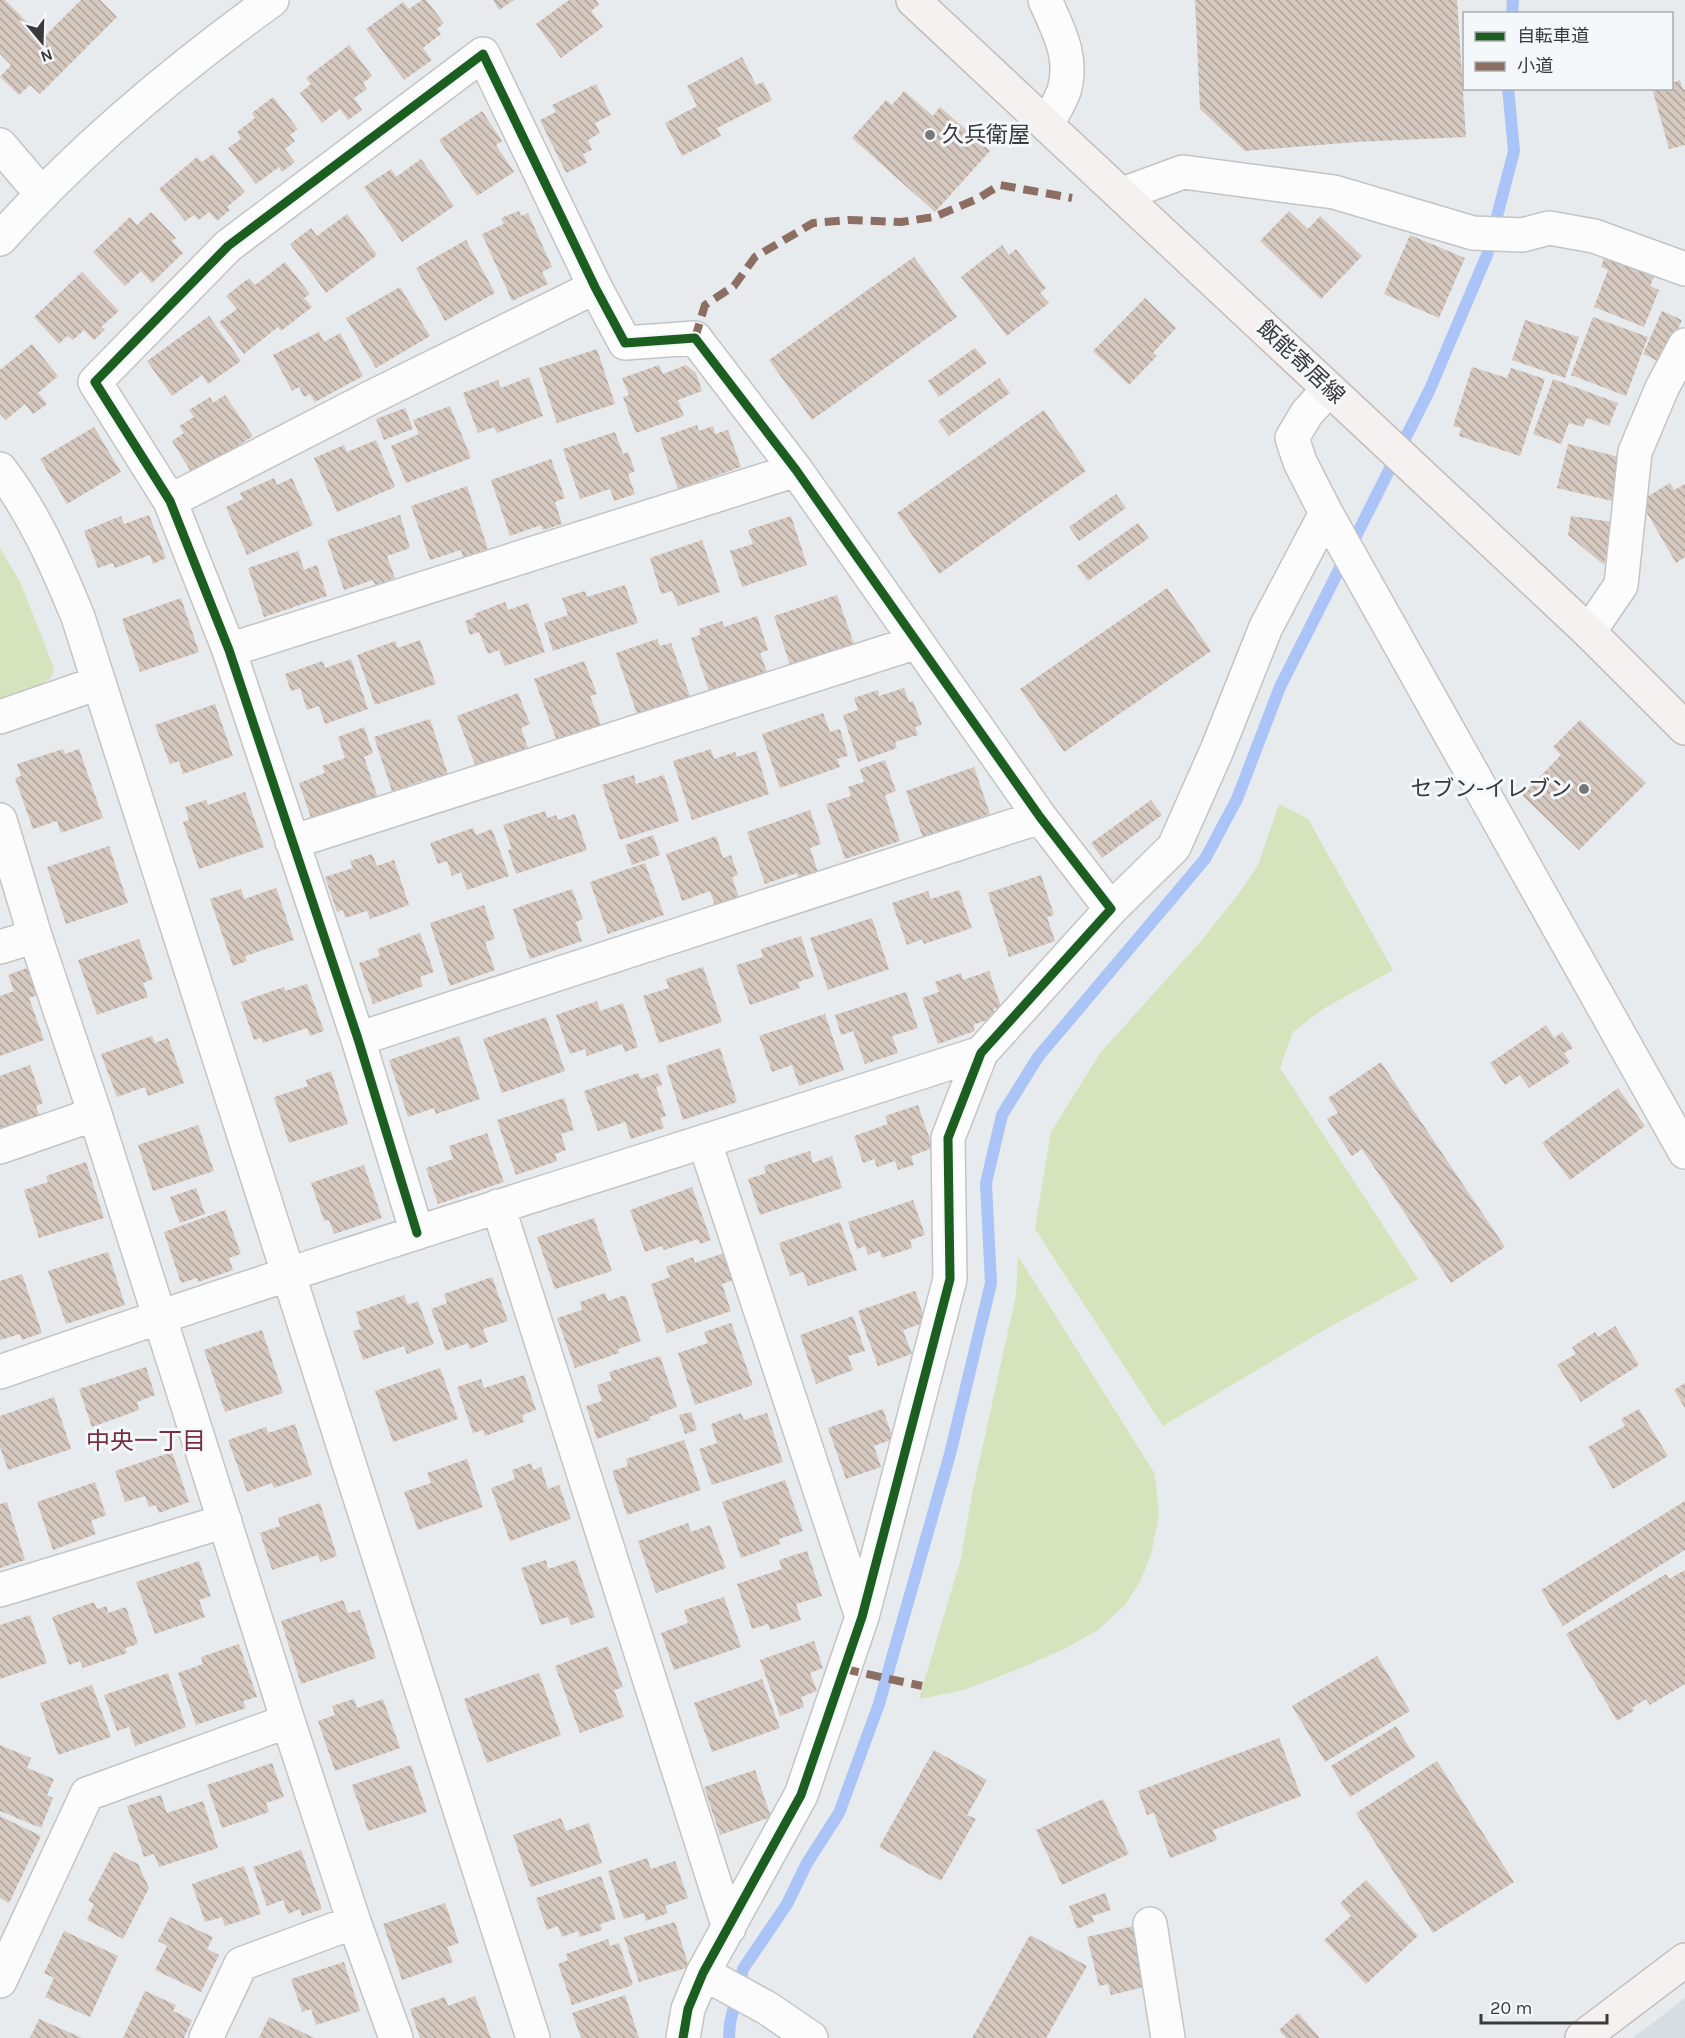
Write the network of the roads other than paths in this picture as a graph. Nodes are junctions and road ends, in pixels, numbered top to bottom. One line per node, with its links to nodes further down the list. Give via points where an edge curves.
1 (272, 0): 6 (street, via 134,109)
2 (914, 0): 4 (main road, 飯能寄居線)
3 (1045, 0): 4 (street, via 1067,53 1068,75)
4 (1047, 124): 7 (main road, 飯能寄居線)
5 (0, 145): 6 (street)
6 (41, 193): 8 (street)
7 (1123, 194): 9 (street, via 1183,172 1195,173 1334,192 1473,233 1522,235 1549,228 1594,236); 12 (main road, 飯能寄居線)
8 (0, 239)
9 (1685, 269)
10 (595, 287): 14 (street, via 625,343 695,338); 15 (street); 15 (street, via 483,54 228,246 95,382)
11 (1685, 345): 17 (street, via 1635,452 1621,585)
12 (1329, 388): 16 (street, via 1307,413 1293,438 1300,462); 17 (main road, 飯能寄居線)
13 (0, 469): 20 (street, via 55,563 78,617)
14 (796, 470): 18 (street); 19 (street)
15 (171, 501): 19 (street)
16 (1326, 513): 26 (street, via 1266,627 1174,848); 34 (street)
17 (1589, 632): 22 (main road, 飯能寄居線)
18 (916, 642): 23 (street); 25 (street)
19 (229, 650): 25 (street)
20 (98, 683): 21 (street); 37 (street)
21 (0, 717)
22 (1685, 728)
23 (1040, 817): 26 (street); 29 (street)
24 (0, 820): 27 (street)
25 (292, 842): 29 (street)
26 (1111, 909): 30 (street)
27 (35, 936): 28 (street); 31 (street)
28 (0, 947)
29 (358, 1039): 36 (street)
30 (981, 1053): 32 (street); 42 (street, via 948,1138 950,1279)
31 (95, 1114): 33 (street); 38 (street)
32 (705, 1143): 35 (street); 42 (street)
33 (0, 1148)
34 (1685, 1152)
35 (498, 1206): 36 (street); 46 (street)
36 (417, 1233): 37 (street)
37 (288, 1275): 38 (street); 52 (street)
38 (158, 1316): 39 (street); 40 (street)
39 (0, 1372)
40 (225, 1521): 41 (street); 43 (street)
41 (0, 1590)
42 (862, 1617): 46 (street, via 801,1795)
43 (288, 1721): 44 (street); 49 (street, via 87,1794)
44 (354, 1922): 50 (street, via 241,1964); 51 (street)
45 (1150, 1924): 55 (street)
46 (729, 1928): 48 (street)
47 (1685, 1960): 56 (main road)
48 (711, 1978): 53 (street, via 687,2009); 54 (street, via 767,2007)
49 (0, 1981)
50 (206, 2038)
51 (396, 2038)
52 (533, 2038)
53 (683, 2038)
54 (811, 2038)
55 (1168, 2038)
56 (1582, 2038)

